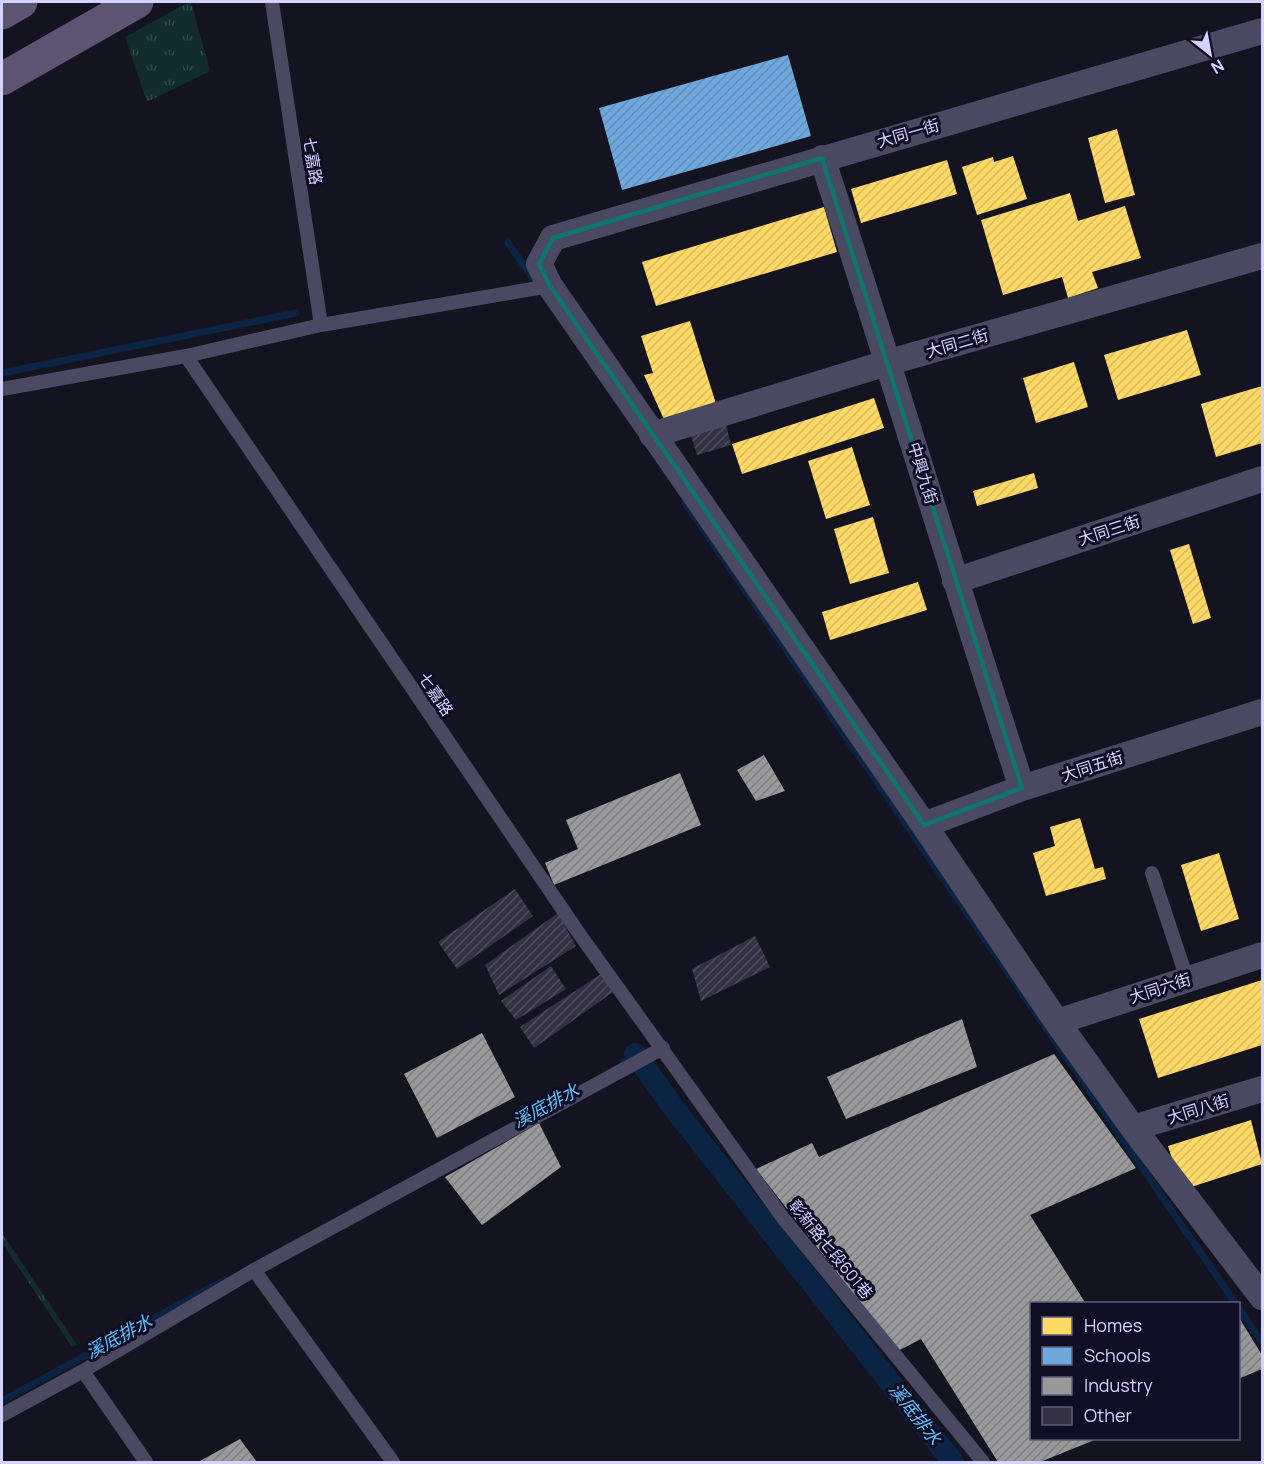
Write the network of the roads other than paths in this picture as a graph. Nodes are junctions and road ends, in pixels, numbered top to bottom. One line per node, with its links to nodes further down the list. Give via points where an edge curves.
1 (21, 2): 4 (main road)
2 (137, 2): 6 (main road)
3 (272, 2): 10 (lane, 七嘉路)
4 (2, 13)
5 (1263, 31): 7 (street, 大同一街)
6 (2, 79)
7 (822, 158): 9 (street, 大同一街, via 553,238 539,264); 12 (street, 中興九街)
8 (1263, 256): 12 (street, 大同二街)
9 (550, 286): 10 (lane); 14 (street)
10 (321, 325): 11 (lane)
11 (186, 356): 13 (lane); 24 (lane, 七嘉路, via 565,912)
12 (890, 362): 14 (street, 大同二街); 16 (street, 中興九街)
13 (2, 389)
14 (652, 435): 19 (street)
15 (1263, 479): 16 (street, 大同三街)
16 (955, 581): 18 (street, 中興九街)
17 (1263, 712): 18 (street, 大同五街)
18 (1022, 788): 19 (street, 大同五街)
19 (924, 825): 23 (street)
20 (1152, 873): 22 (lane)
21 (1263, 954): 22 (street, 大同六街)
22 (1187, 979): 23 (street, 大同六街)
23 (1057, 1022): 26 (street)
24 (663, 1048): 27 (lane); 33 (lane, 彰新路七段601巷, via 783,1218)
25 (1263, 1089): 26 (street, 大同八街)
26 (1133, 1128): 28 (street)
27 (254, 1270): 29 (lane); 32 (lane)
28 (1263, 1297)
29 (83, 1371): 30 (lane); 31 (lane)
30 (2, 1415)
31 (146, 1462)
32 (393, 1462)
33 (983, 1462)

